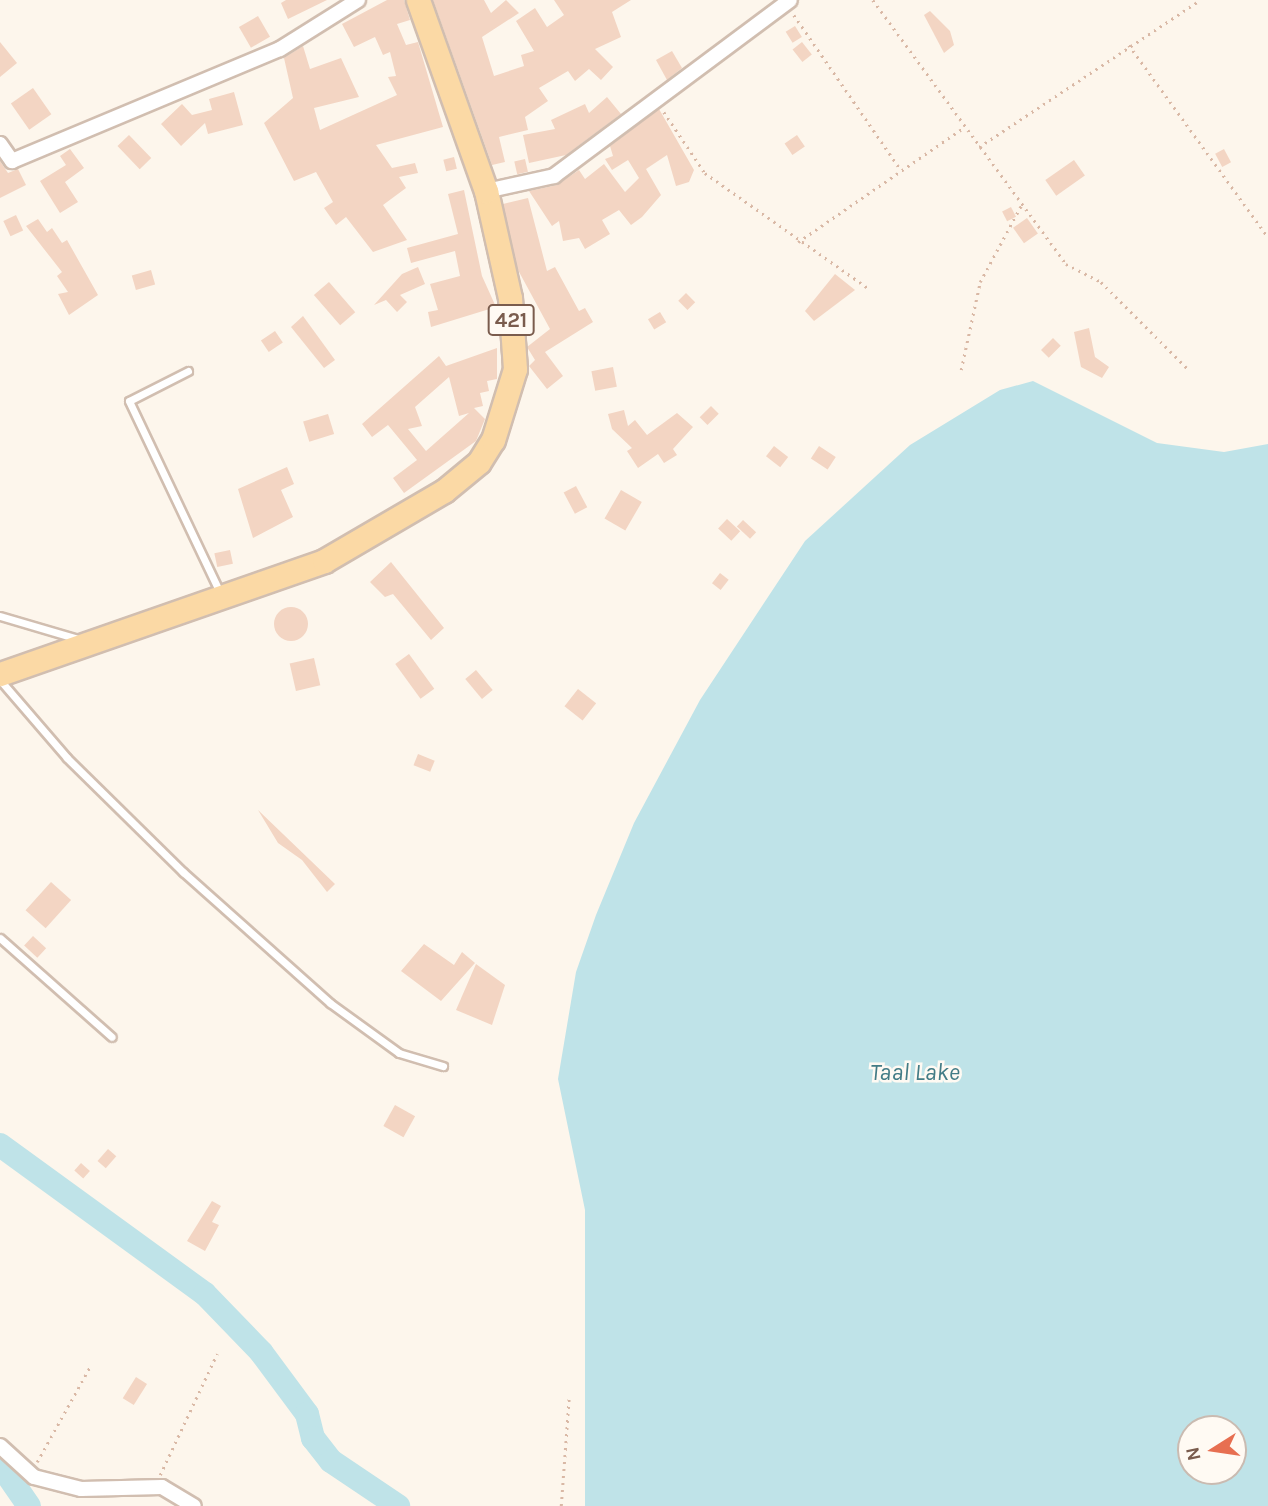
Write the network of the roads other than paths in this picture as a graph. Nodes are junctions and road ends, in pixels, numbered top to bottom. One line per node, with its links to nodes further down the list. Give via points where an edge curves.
1 (358, 0): 4 (street, via 280,49 12,161)
2 (418, 0): 5 (main road, 421)
3 (788, 2): 5 (street, via 658,104 554,176)
4 (0, 144)
5 (486, 191): 7 (main road, 421, via 510,298 515,369 493,440 479,463 407,516 324,561)
6 (188, 371): 7 (lane, via 129,401)
7 (224, 600): 9 (main road, 421)
8 (0, 616): 9 (lane)
9 (92, 643): 10 (main road, 421)
10 (0, 677): 13 (lane, via 43,733 183,872 330,1003 399,1053)
11 (0, 938): 12 (lane)
12 (112, 1037)
13 (443, 1066)
14 (0, 1446): 15 (street, via 30,1474 81,1489 155,1488)
15 (194, 1506)

